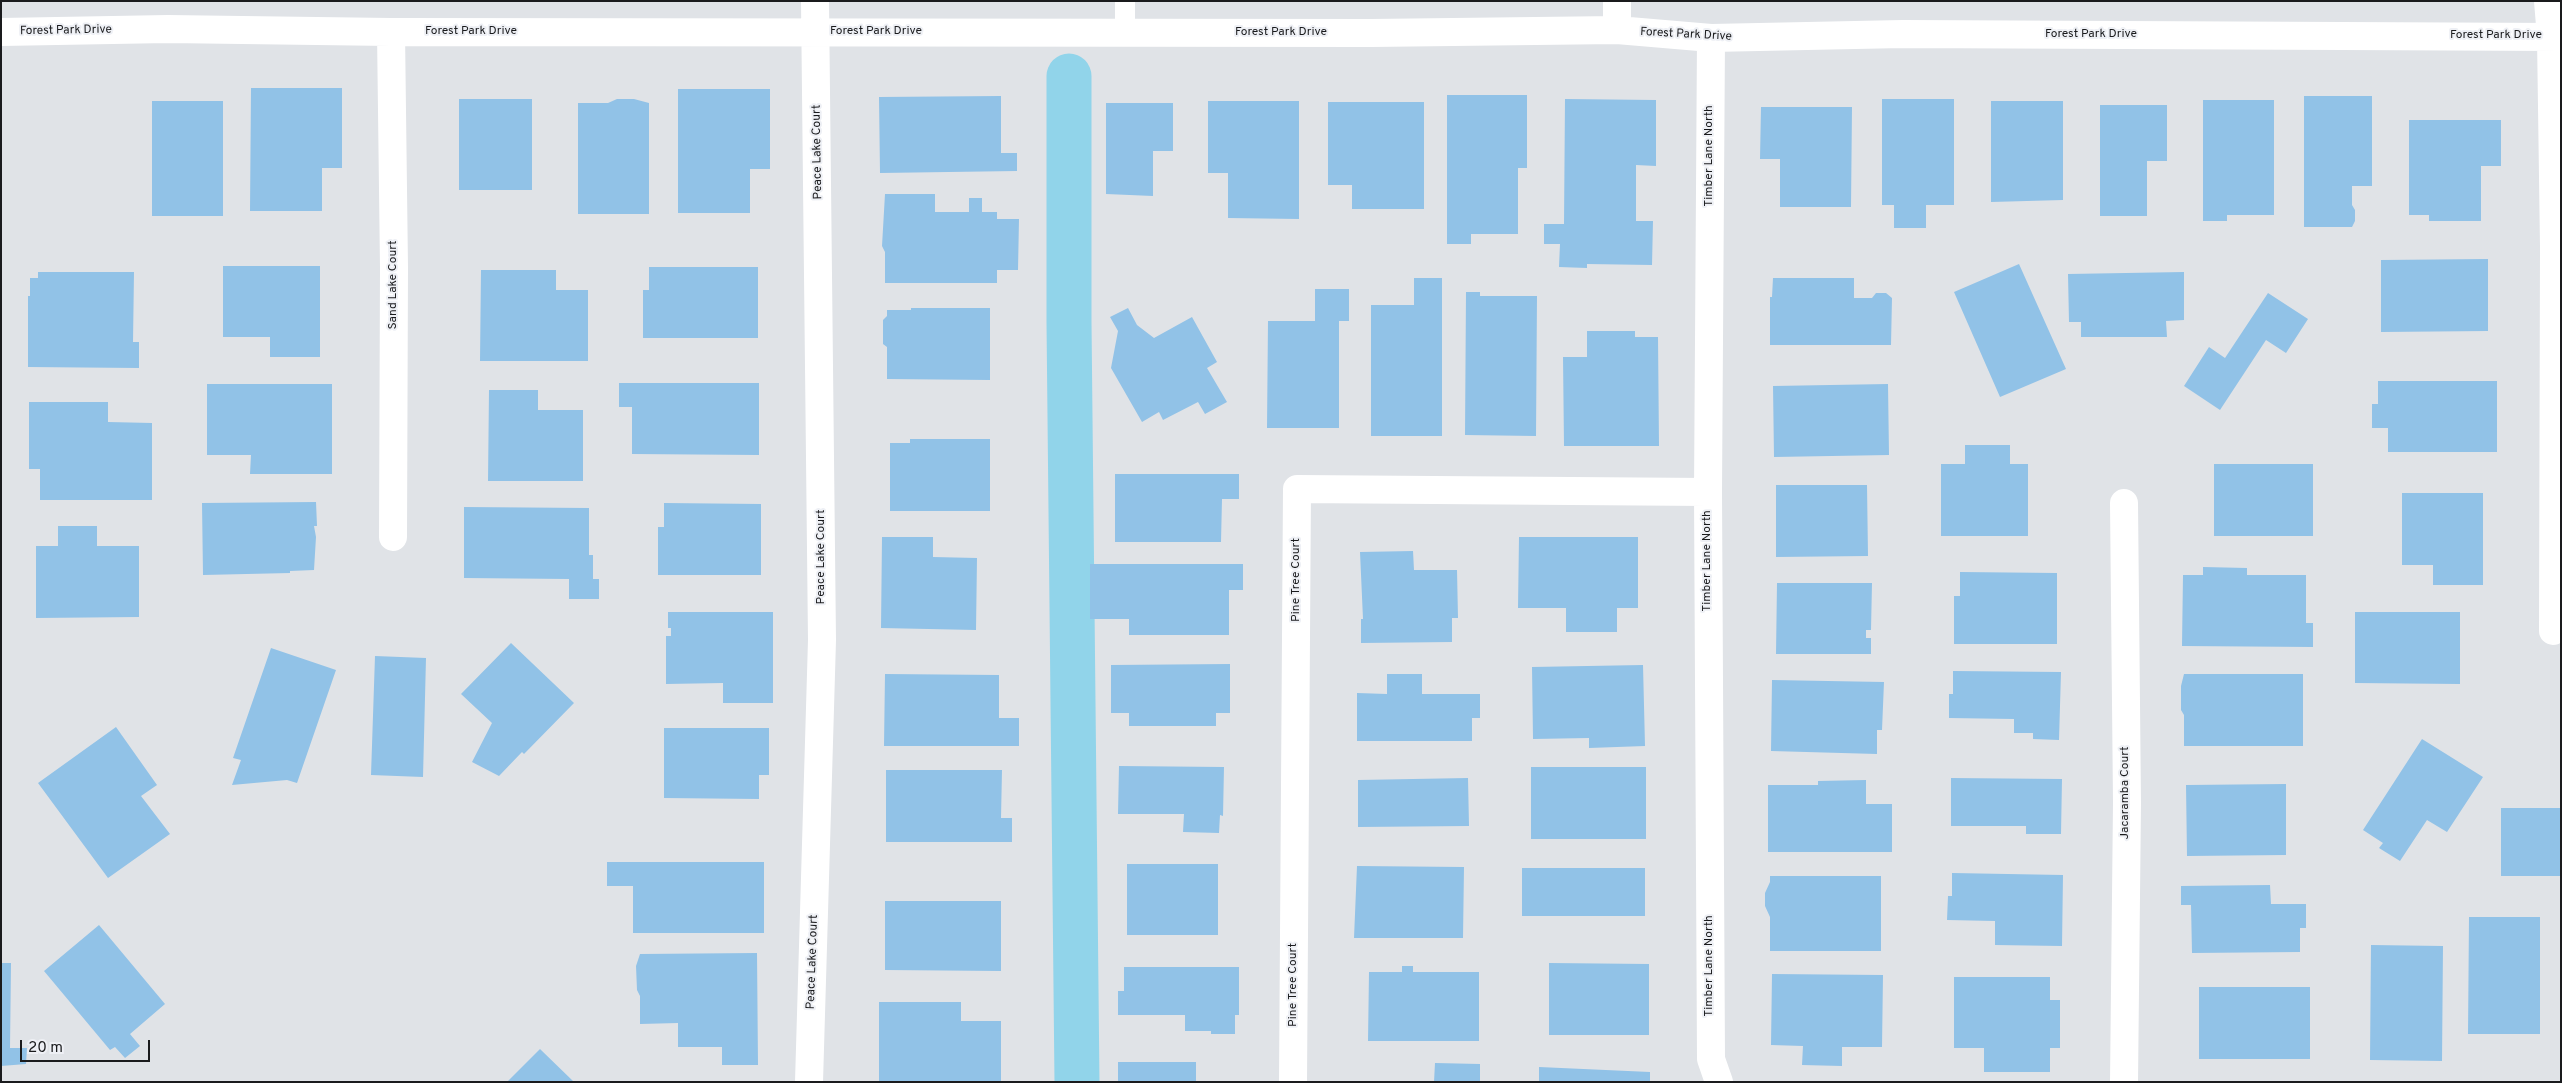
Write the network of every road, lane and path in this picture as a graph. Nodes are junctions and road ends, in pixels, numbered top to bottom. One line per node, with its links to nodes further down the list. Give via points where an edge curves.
1 (816, 1): 8 (street, Peace Lake Court)
2 (1125, 1): 9 (lane)
3 (1617, 1): 5 (street)
4 (2548, 1): 10 (street)
5 (1617, 30): 9 (street, Forest Park Drive); 11 (street, Forest Park Drive)
6 (1, 32): 7 (street, Forest Park Drive, via 168,29)
7 (391, 32): 8 (street, Forest Park Drive); 14 (street, Sand Lake Court)
8 (815, 32): 9 (street, Forest Park Drive); 16 (street, Peace Lake Court, via 820,246 822,640)
9 (1125, 32)
10 (2556, 37): 11 (street, Forest Park Drive, via 1903,34); 15 (street)
11 (1711, 38): 12 (street, Timber Lane North)
12 (1708, 492): 17 (street, Pine Tree Court, via 1297,489); 18 (street, Timber Lane North, via 1711,1059)
13 (2124, 503): 19 (street, Jacaramba Court, via 2127,803)
14 (393, 537)
15 (2552, 631)
16 (809, 1082)
17 (1294, 1082)
18 (1719, 1082)
19 (2124, 1082)

